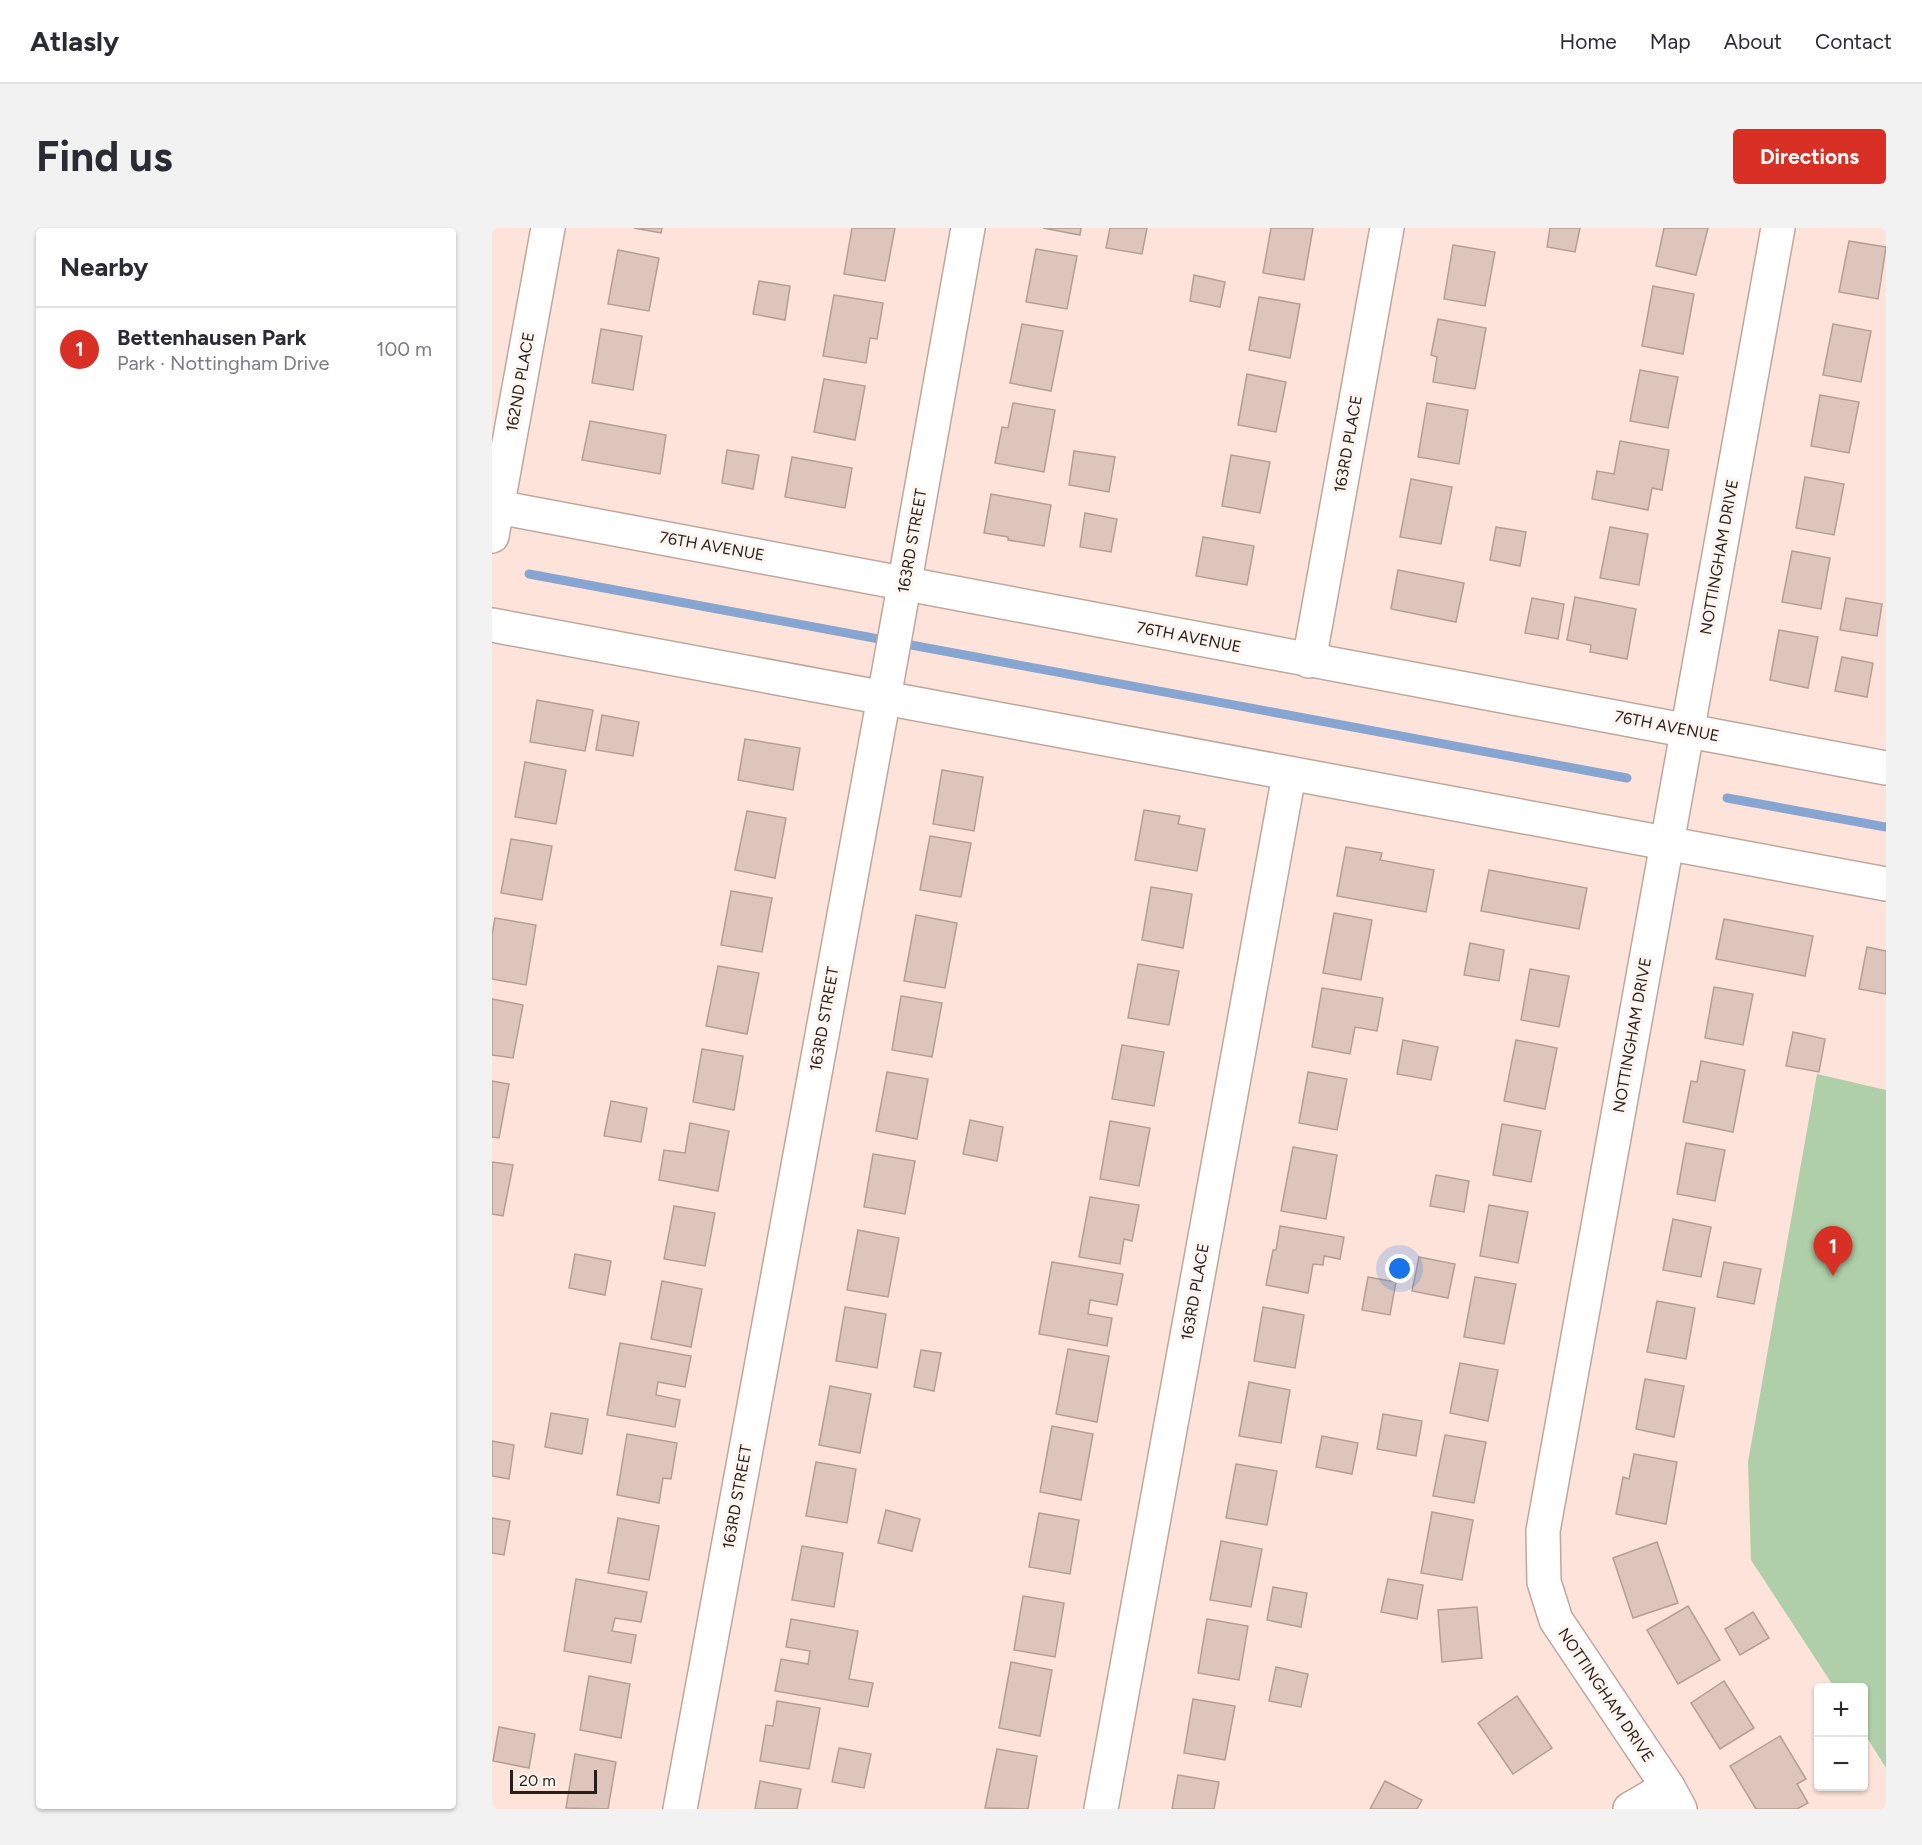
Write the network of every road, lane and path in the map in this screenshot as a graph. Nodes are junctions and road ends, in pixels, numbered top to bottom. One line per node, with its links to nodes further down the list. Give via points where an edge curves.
1 (548, 228): 5 (street, 162ND PLACE)
2 (968, 228): 6 (street, 163RD STREET)
3 (1387, 228): 8 (street, 163RD PLACE)
4 (1778, 228): 10 (street, NOTTINGHAM DRIVE)
5 (494, 516): 6 (street, 76TH AVENUE)
6 (902, 598): 8 (street, 76TH AVENUE); 9 (street, 163RD STREET)
7 (492, 624): 9 (street)
8 (1309, 661): 10 (street, 76TH AVENUE)
9 (886, 683): 12 (street); 16 (street, 163RD STREET)
10 (1688, 730): 11 (street, 76TH AVENUE); 13 (street, NOTTINGHAM DRIVE)
11 (1886, 768)
12 (1289, 775): 13 (street); 17 (street, 163RD PLACE)
13 (1666, 845): 14 (street); 15 (street, NOTTINGHAM DRIVE, via 1543,1531 1544,1582 1556,1620)
14 (1886, 884)
15 (1674, 1798): 18 (street)
16 (680, 1809)
17 (1101, 1809)
18 (1630, 1809)

